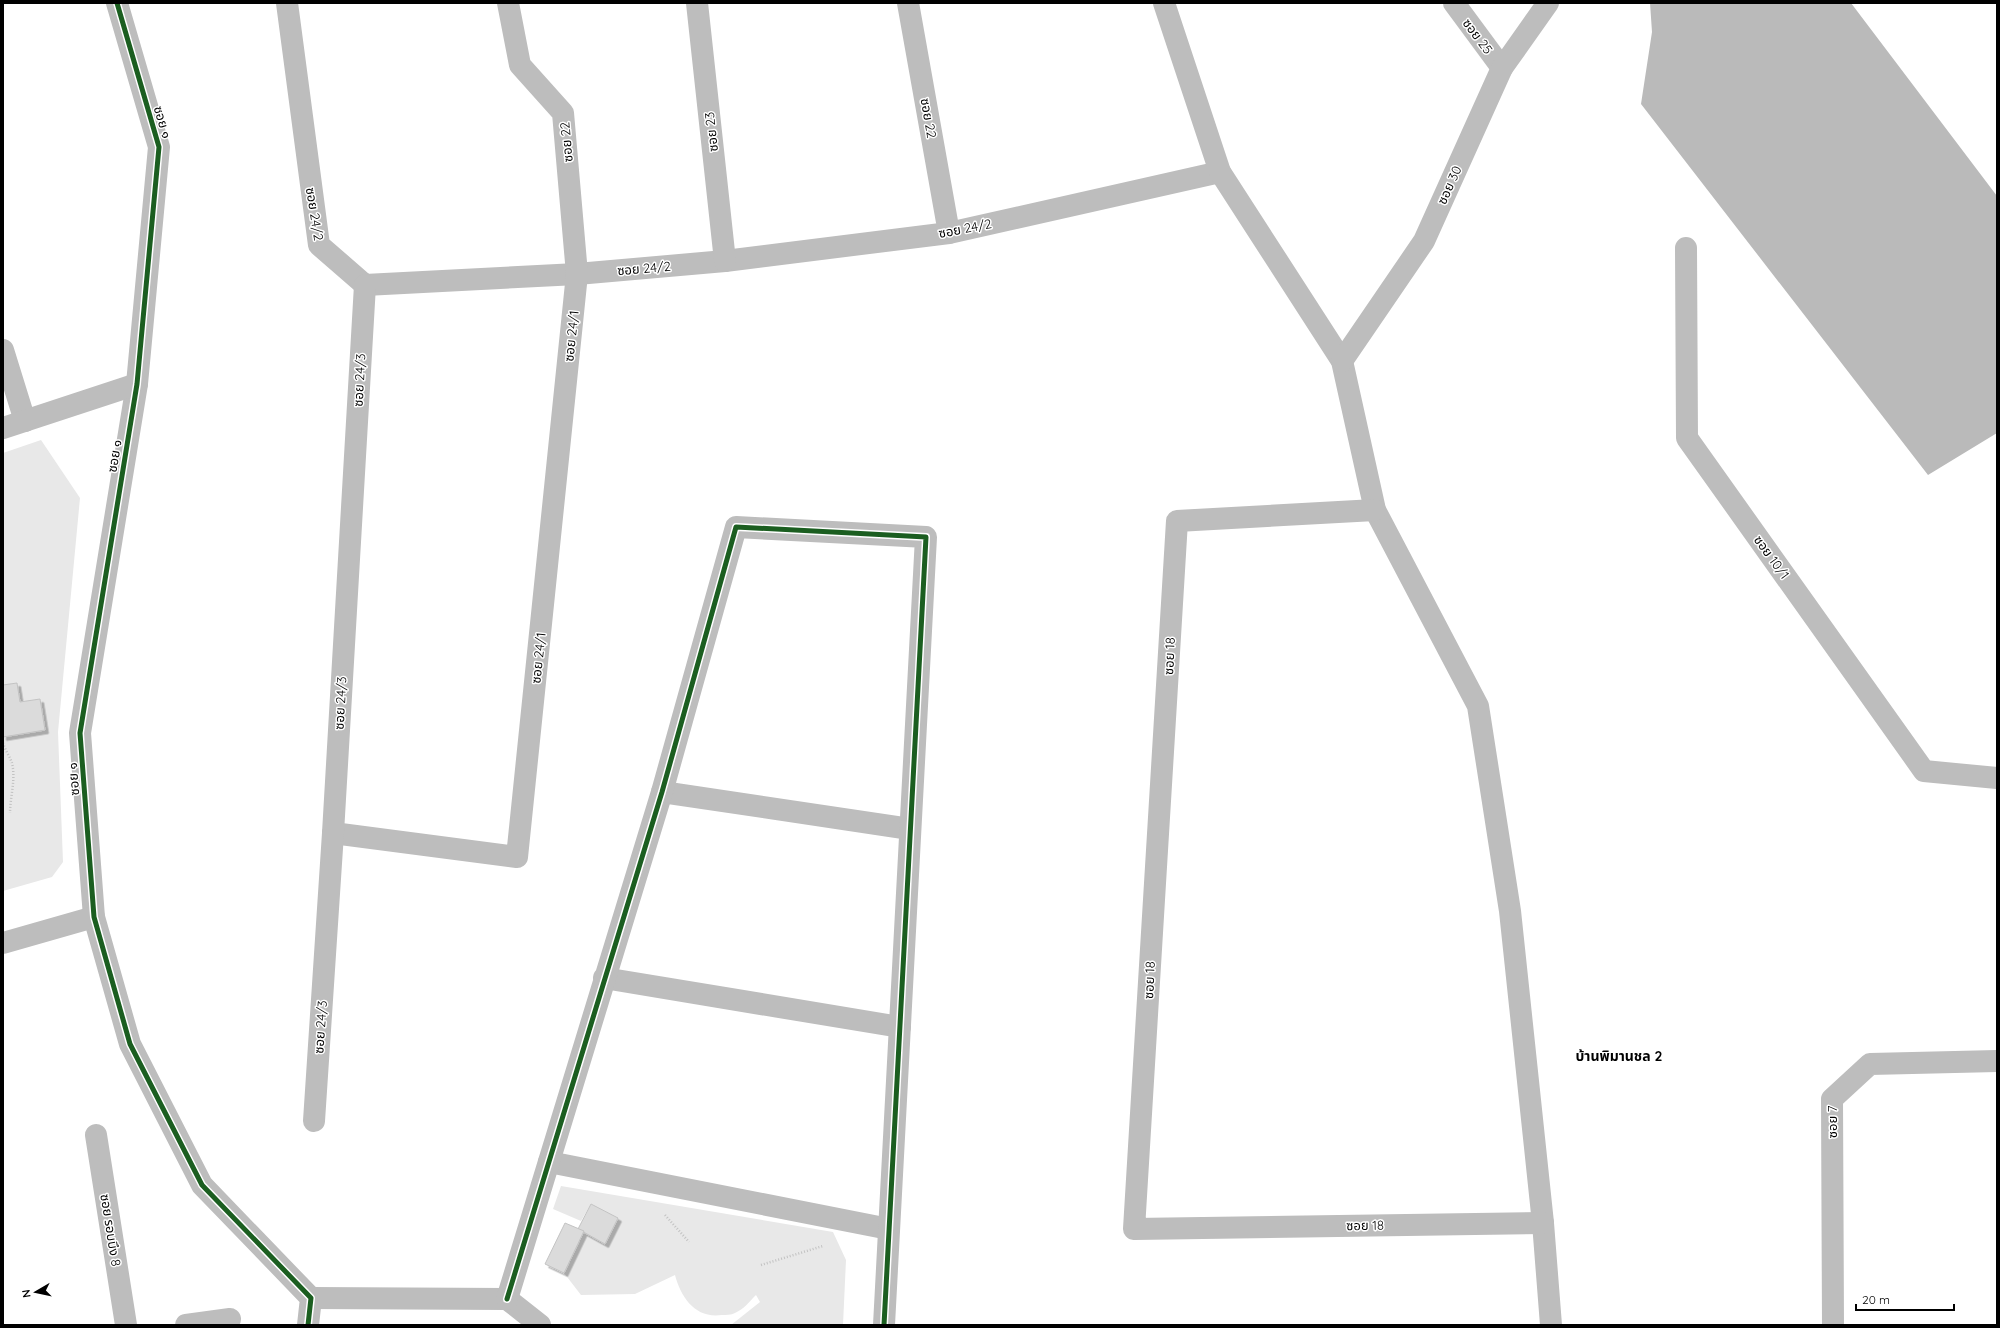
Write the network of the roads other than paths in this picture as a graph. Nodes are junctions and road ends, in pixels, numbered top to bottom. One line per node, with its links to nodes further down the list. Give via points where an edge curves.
1 (117, 3): 18 (street, ซอย ๑, via 159,147)
2 (287, 3): 15 (street, ซอย 24/2, via 319,245)
3 (508, 3): 14 (street, ซอย 22, via 520,65 564,113)
4 (697, 3): 13 (street, ซอย 23)
5 (908, 3): 11 (street, ซอย 22)
6 (1164, 3): 10 (street)
7 (1454, 3): 9 (street, ซอย 25)
8 (1548, 3): 9 (street, ซอย 30)
9 (1502, 68): 17 (street, ซอย 30, via 1424,241)
10 (1220, 172): 11 (street, ซอย 24/2); 17 (street)
11 (949, 233): 13 (street, ซอย 24/2)
12 (1686, 248): 22 (street, ซอย 10/1, via 1687,438 1924,771)
13 (725, 261): 14 (street, ซอย 24/2)
14 (578, 274): 15 (street, ซอย 24/2); 25 (street, ซอย 24/1, via 517,857)
15 (365, 285): 25 (street, ซอย 24/3)
16 (3, 350): 19 (street)
17 (1342, 361): 21 (street)
18 (137, 384): 19 (street); 26 (street, ซอย ๑, via 80,732)
19 (25, 421): 20 (street)
20 (3, 428)
21 (1375, 510): 34 (street, via 1478,706 1510,911); 34 (street, ซอย 18, via 1177,521 1134,1228)
22 (1997, 778)
23 (662, 792): 24 (street); 24 (street, via 736,527 926,537); 28 (street)
24 (910, 829): 29 (street)
25 (333, 833): 31 (street, ซอย 24/3)
26 (94, 917): 27 (street); 36 (street, ซอย ๑, via 130,1044 202,1185)
27 (3, 943)
28 (604, 978): 29 (street); 33 (street)
29 (900, 1027): 35 (street)
30 (1997, 1061): 45 (street, ซอย 7, via 1870,1064 1832,1099)
31 (314, 1121)
32 (96, 1135): 39 (street, ซอย รอบบึง 8)
33 (548, 1162): 35 (street); 37 (street)
34 (1543, 1222): 44 (street)
35 (889, 1229): 43 (street)
36 (311, 1298): 37 (street); 41 (street)
37 (507, 1299): 42 (street)
38 (230, 1319): 40 (street)
39 (126, 1325)
40 (186, 1325)
41 (308, 1325)
42 (540, 1325)
43 (884, 1325)
44 (1551, 1325)
45 (1833, 1325)

